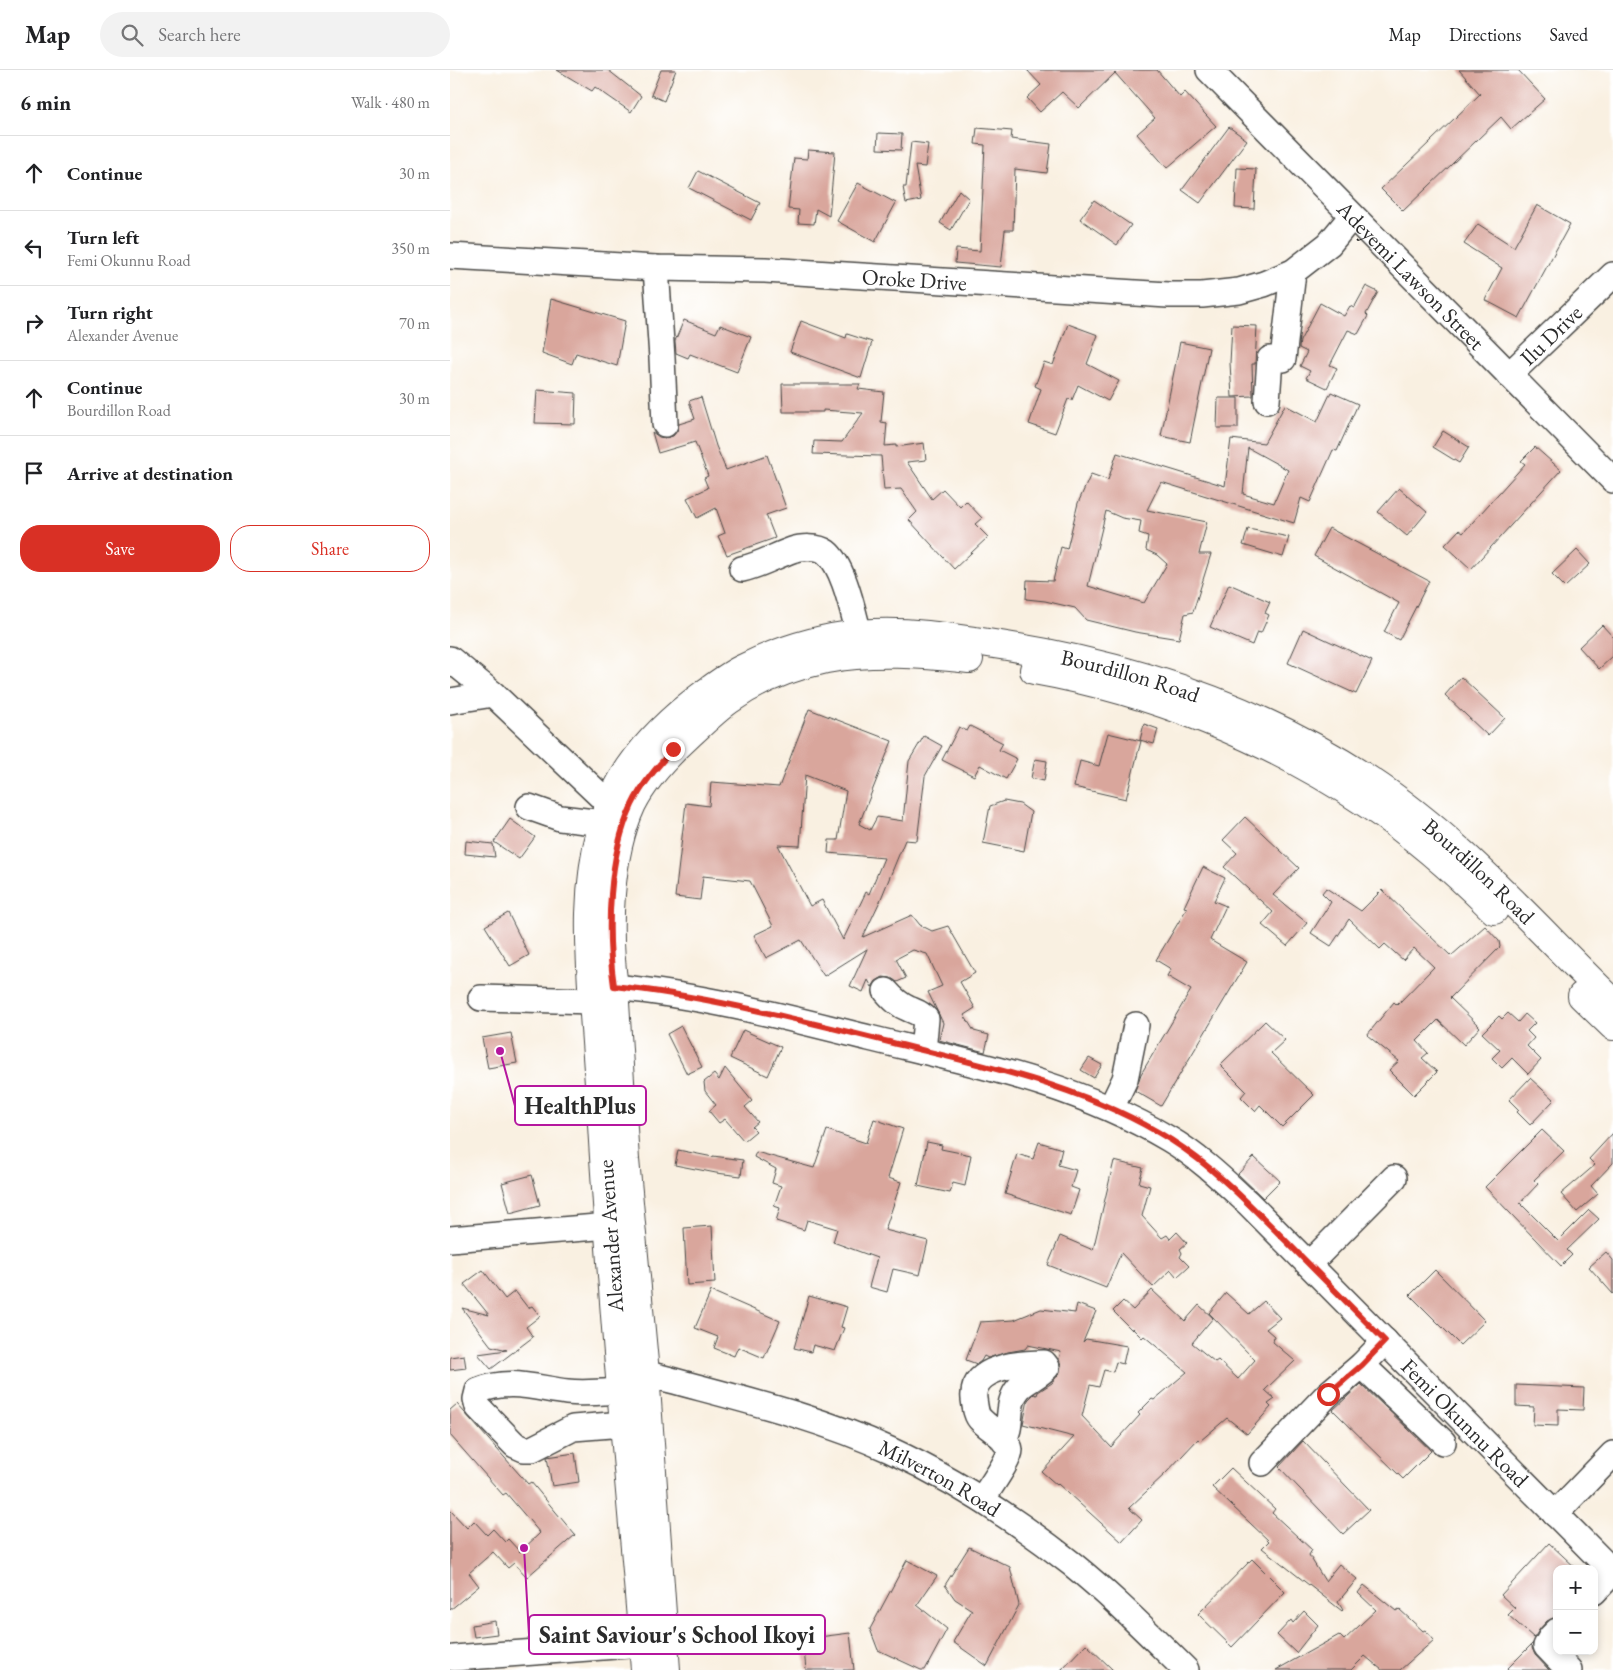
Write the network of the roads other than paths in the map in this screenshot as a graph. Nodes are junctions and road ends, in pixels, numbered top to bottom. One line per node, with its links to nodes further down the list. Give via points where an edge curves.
1 (1208, 70): 2 (street, Adeyemi Lawson Street)
2 (1352, 216): 5 (street, Oroke Drive, via 1329,244); 7 (street, Adeyemi Lawson Street)
3 (450, 256): 4 (street, Oroke Drive)
4 (656, 268): 5 (street, Oroke Drive, via 765,270 1168,295 1239,291); 9 (street)
5 (1293, 272): 8 (street, via 1283,358 1270,358)
6 (1613, 275): 7 (street, Ilu Drive)
7 (1509, 375): 10 (street, Adeyemi Lawson Street)
8 (1267, 402)
9 (665, 424)
10 (1613, 480)
11 (742, 569): 12 (street, via 793,550 807,547 825,551 843,579)
12 (859, 634): 17 (main road, Bourdillon Road, via 793,648 740,670 718,685 663,727 642,750 630,767); 21 (main road, Bourdillon Road, via 920,634 967,639 1100,664 1176,686 1290,734 1367,778 1436,831 1485,874)
13 (450, 659): 14 (street)
14 (493, 694): 15 (street); 17 (street)
15 (450, 701)
16 (529, 807): 17 (street, via 560,818)
17 (615, 811): 19 (main road, Alexander Avenue, via 597,849 589,909 589,955); 23 (main road, Bourdillon Road, via 643,786 673,749 730,699 803,665 854,656 905,654 972,659 1051,673 1134,695 1220,725 1270,748 1363,800 1440,860)
18 (886, 991): 24 (street, via 895,1001 926,1019)
19 (603, 994): 20 (street, Femi Okunnu Road); 24 (street, Femi Okunnu Road, via 654,991 790,1018); 26 (main road, Alexander Avenue)
20 (481, 998)
21 (1613, 1002)
22 (1136, 1025): 25 (street, via 1126,1079)
23 (1613, 1026)
24 (923, 1051): 25 (street, Femi Okunnu Road, via 1029,1077)
25 (1111, 1108): 30 (street, Femi Okunnu Road, via 1171,1140 1212,1170)
26 (615, 1161): 28 (main road, Alexander Avenue); 33 (main road, Alexander Avenue)
27 (1394, 1178): 30 (street)
28 (609, 1226): 29 (street); 34 (main road, Alexander Avenue)
29 (450, 1239)
30 (1308, 1264): 31 (street, Femi Okunnu Road)
31 (1385, 1341): 32 (street); 41 (street, Femi Okunnu Road)
32 (1362, 1365): 37 (street); 39 (street, via 1328,1394)
33 (645, 1373): 40 (street, Milverton Road, via 819,1422 890,1450); 49 (main road, Alexander Avenue)
34 (621, 1391): 35 (main road, Alexander Avenue); 35 (street, via 568,1392 508,1383 478,1391 476,1399 478,1407 492,1423 515,1445 524,1449 532,1449 573,1428)
35 (624, 1424): 47 (main road, Alexander Avenue)
36 (1004, 1440): 40 (street, via 1010,1452 1007,1461)
37 (1443, 1442)
38 (1613, 1454): 41 (street)
39 (1262, 1463)
40 (982, 1500): 50 (street, Milverton Road, via 1073,1565)
41 (1554, 1514): 42 (street, Femi Okunnu Road)
42 (1613, 1572): 43 (street)
43 (1598, 1588)
44 (1553, 1635): 45 (street, via 1546,1646)
45 (1553, 1653)
46 (1555, 1655): 51 (street)
47 (644, 1657): 48 (street)
48 (454, 1658)
49 (666, 1670)
50 (1186, 1670)
51 (1569, 1670)

